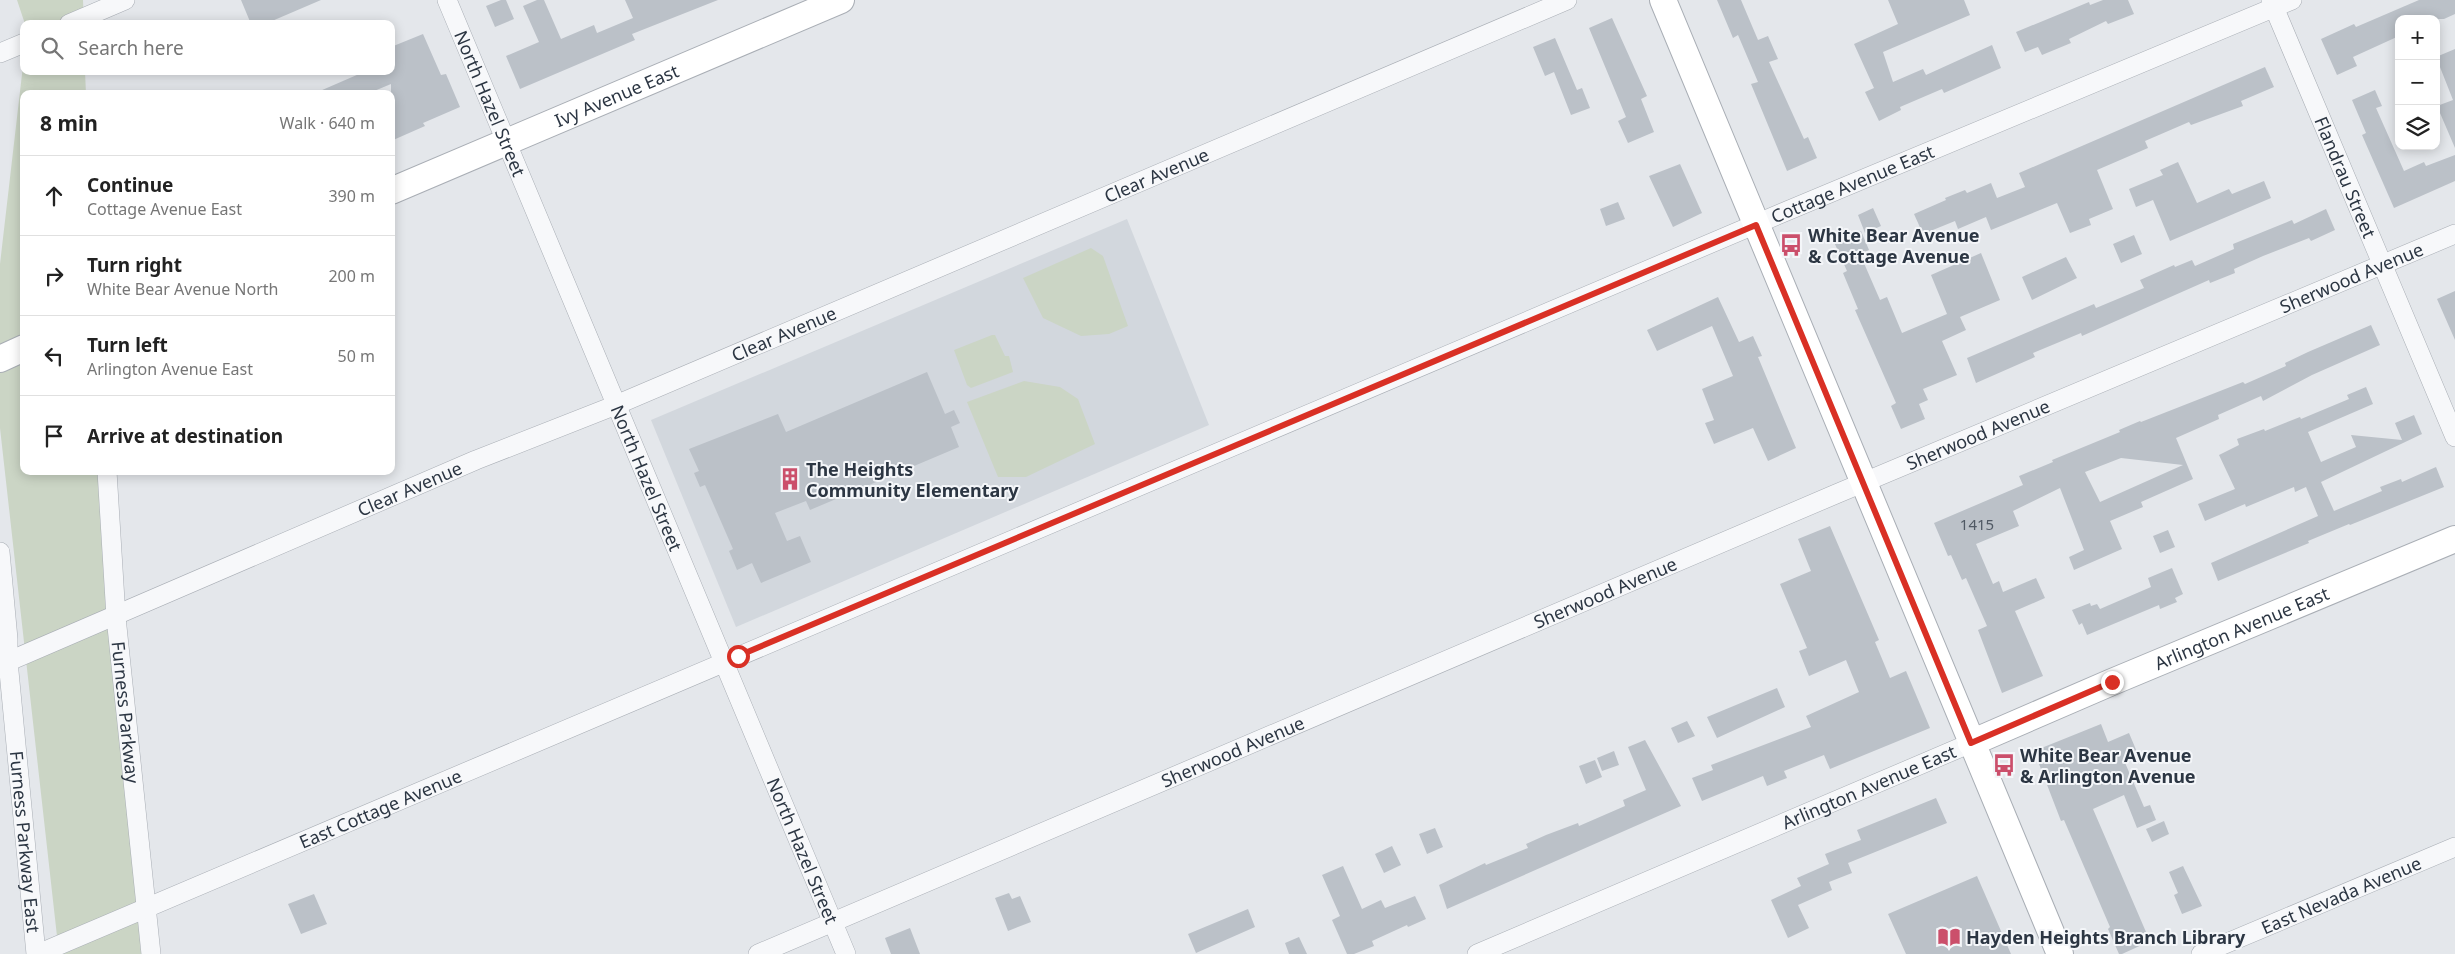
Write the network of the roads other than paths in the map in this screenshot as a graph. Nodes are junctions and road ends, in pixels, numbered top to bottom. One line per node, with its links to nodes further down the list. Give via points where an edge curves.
1 (125, 0): 8 (street)
2 (447, 0): 11 (street, North Hazel Street)
3 (841, 0): 11 (street, Ivy Avenue East)
4 (1567, 0): 18 (street, Clear Avenue)
5 (1663, 0): 13 (street)
6 (2292, 0): 7 (street, Cottage Avenue East)
7 (2273, 4): 13 (street, Cottage Avenue East); 15 (street, Flandrau Street)
8 (78, 20)
9 (20, 45): 10 (street)
10 (0, 53)
11 (507, 142): 12 (street, Ivy Avenue East); 18 (street, North Hazel Street)
12 (395, 190)
13 (1756, 225): 21 (street); 25 (street, Cottage Avenue East)
14 (2455, 234): 15 (street, Sherwood Avenue)
15 (2382, 264): 19 (street, Flandrau Street); 21 (street, Sherwood Avenue)
16 (20, 350): 17 (street)
17 (0, 358)
18 (616, 405): 24 (street, Clear Avenue, via 476,460); 25 (street, North Hazel Street)
19 (2455, 437)
20 (108, 475): 24 (street, Furness Parkway)
21 (1863, 482): 27 (street); 30 (street, Sherwood Avenue)
22 (2455, 539): 27 (street, Arlington Avenue East)
23 (0, 552): 26 (street, Furness Parkway East, via 8,639)
24 (116, 616): 26 (street, Clear Avenue); 29 (street, Furness Parkway)
25 (724, 662): 29 (street, East Cottage Avenue); 30 (street, North Hazel Street)
26 (4, 663): 31 (street, Furness Parkway East)
27 (1971, 743): 35 (street, Arlington Avenue East); 36 (street)
28 (2455, 847): 37 (street, East Nevada Avenue)
29 (146, 908): 31 (street, East Cottage Avenue); 32 (street, Furness Parkway)
30 (832, 922): 33 (street, Sherwood Avenue); 34 (street, North Hazel Street)
31 (37, 954)
32 (151, 954)
33 (758, 954)
34 (846, 954)
35 (1477, 954)
36 (2060, 954)
37 (2201, 954)

